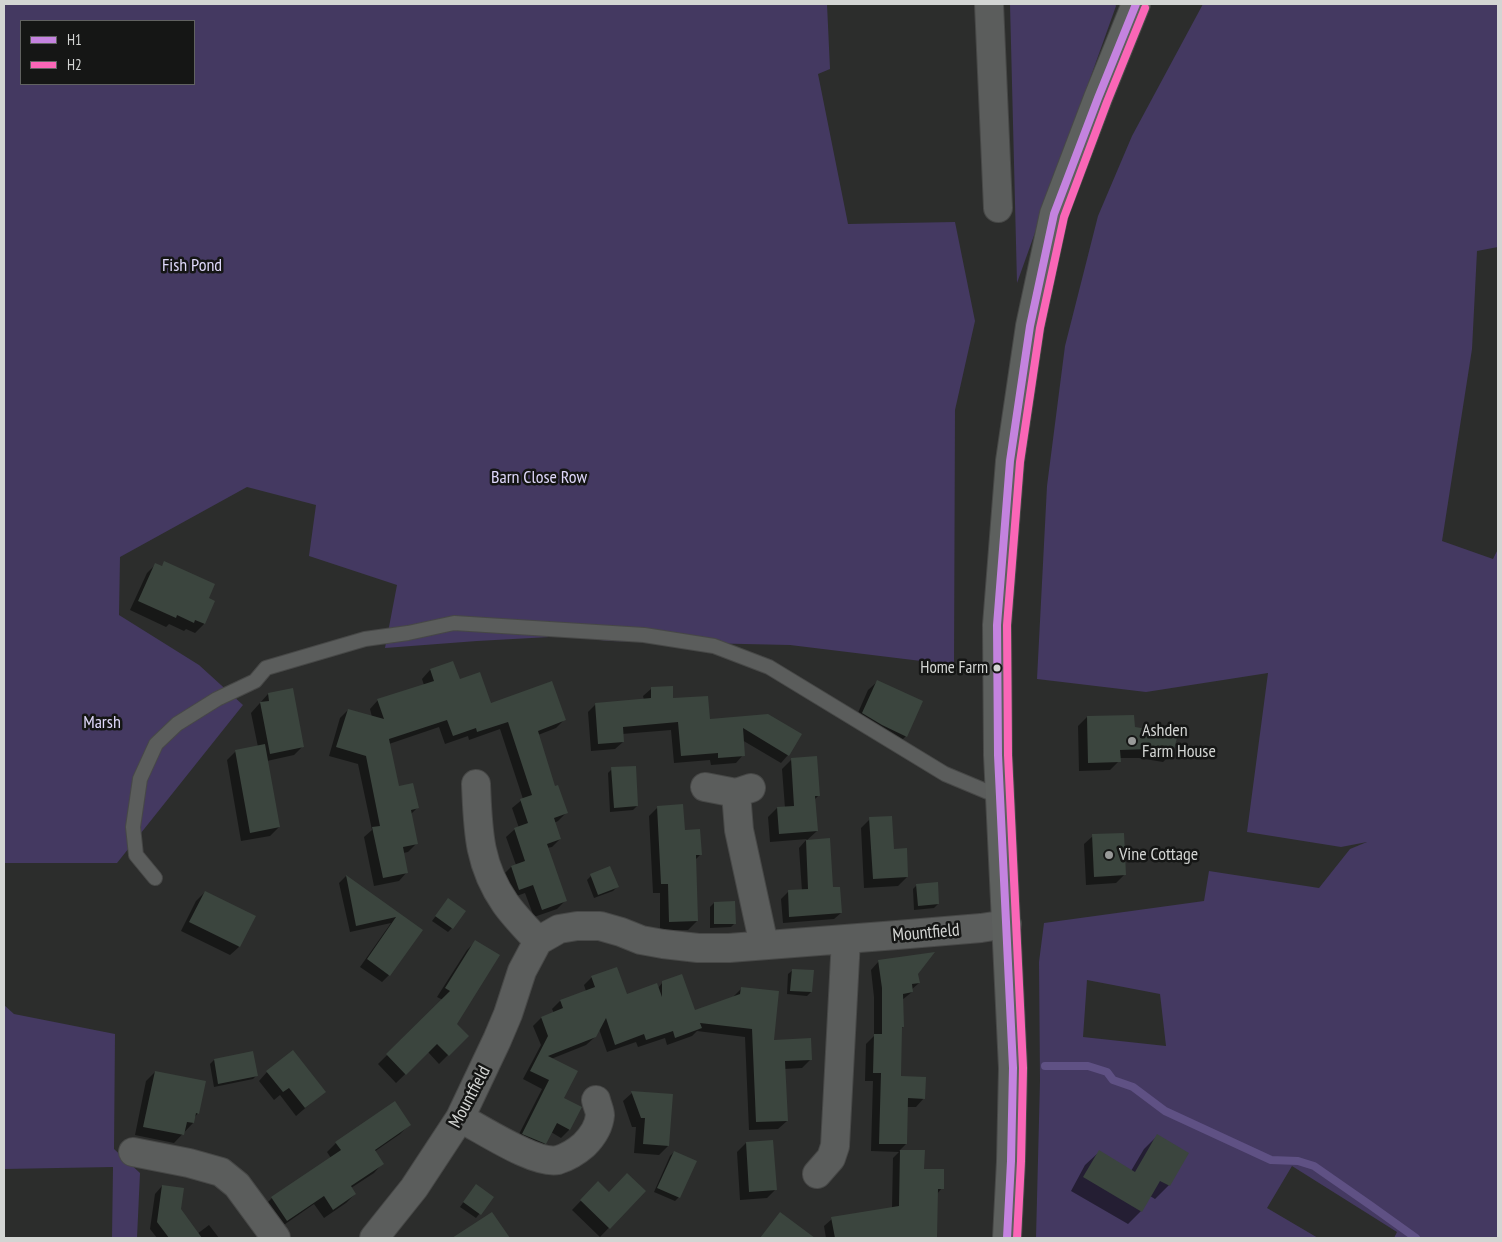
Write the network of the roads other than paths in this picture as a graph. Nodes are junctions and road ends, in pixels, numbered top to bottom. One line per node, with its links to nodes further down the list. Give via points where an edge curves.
1 (989, 4): 3 (street)
2 (1136, 4): 6 (street, via 1054,214 1030,326 1010,461 997,625)
3 (998, 208)
4 (476, 784): 10 (street, via 478,830 487,870 505,904)
5 (705, 787): 11 (street, via 743,791 739,830)
6 (1000, 797): 7 (lane, via 945,774 769,666 714,646 644,635 454,623 365,639 266,668 255,681 217,699 177,724 156,744 140,779 133,827 136,855); 8 (street)
7 (155, 878)
8 (1007, 924): 9 (street, Mountfield); 18 (street, via 1013,1068)
9 (846, 940): 11 (street, Mountfield); 15 (street, via 836,1146 831,1158)
10 (538, 941): 11 (street, Mountfield, via 559,929 600,926 641,940 698,948); 13 (street, Mountfield, via 522,972 489,1060)
11 (764, 945)
12 (596, 1100): 13 (street, via 600,1115 591,1138 572,1154 556,1160 543,1160 522,1152)
13 (460, 1118): 17 (street, Mountfield, via 414,1188)
14 (133, 1152): 16 (street, via 189,1162 221,1172 236,1185)
15 (817, 1174)
16 (276, 1238)
17 (374, 1238)
18 (1007, 1238)

